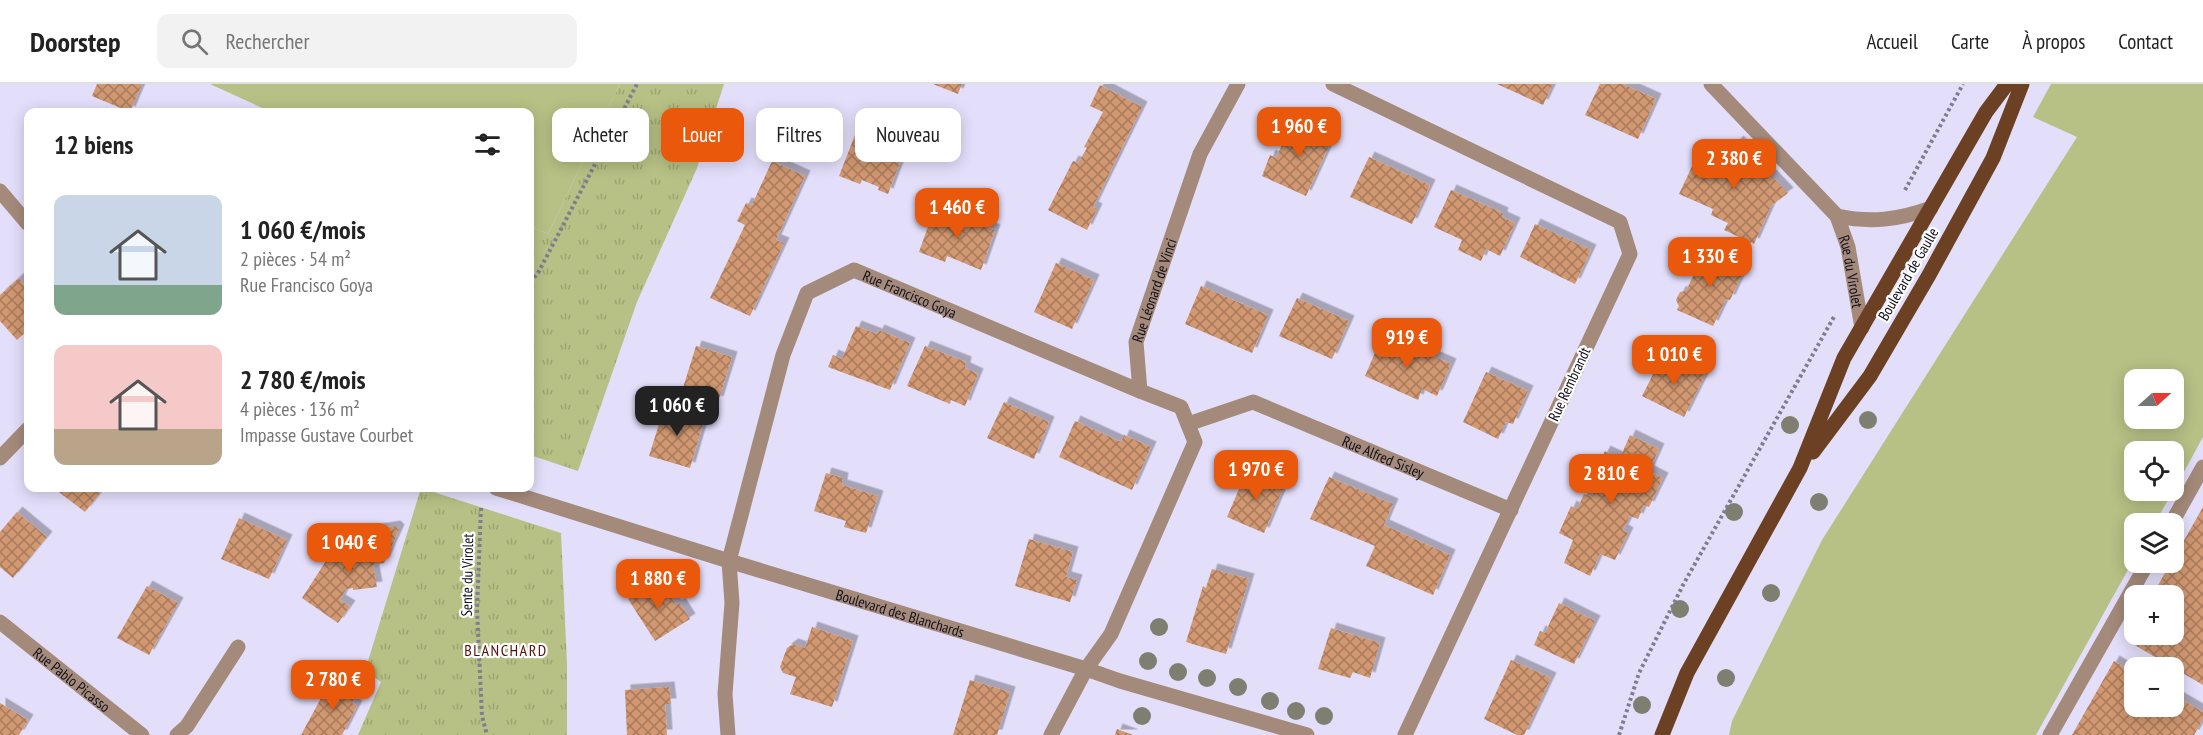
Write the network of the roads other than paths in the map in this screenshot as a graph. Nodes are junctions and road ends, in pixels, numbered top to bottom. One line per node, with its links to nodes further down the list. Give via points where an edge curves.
1 (1238, 84): 11 (street, Rue Léonard de Vinci, via 1200,154 1136,342)
2 (1333, 84): 18 (street, Rue Rembrandt, via 1620,222 1630,254)
3 (1711, 84): 8 (street, Rue du Virolet)
4 (2007, 84): 7 (main road, Boulevard de Gaulle, via 1986,112)
5 (2022, 84): 16 (main road, Boulevard de Gaulle, via 1993,158 1923,285 1870,376)
6 (0, 191): 9 (street)
7 (1931, 208): 8 (street, Rue du Virolet, via 1893,218 1861,220); 10 (main road, Boulevard de Gaulle)
8 (1837, 216): 10 (street, Rue du Virolet, via 1848,247)
9 (24, 219)
10 (1862, 328): 16 (main road, Boulevard de Gaulle, via 1844,358)
11 (1140, 391): 12 (street, via 1181,407); 20 (street, Rue Francisco Goya, via 854,270 807,293 783,355)
12 (1188, 424): 18 (street, Rue Alfred Sisley, via 1253,402); 24 (street, via 1195,442 1111,634)
13 (24, 433): 14 (street)
14 (0, 458)
15 (2203, 467): 19 (street)
16 (1800, 468): 31 (main road, Boulevard de Gaulle, via 1687,673)
17 (509, 492): 20 (street, Boulevard des Blanchards)
18 (1511, 510): 30 (street, Rue Rembrandt)
19 (2177, 513)
20 (729, 561): 24 (street, Boulevard des Blanchards); 27 (street, Rue Francisco Goya, via 732,603 725,694)
21 (2142, 573): 32 (street)
22 (0, 622): 25 (street, Rue Pablo Picasso)
23 (238, 647): 26 (street, via 187,726)
24 (1086, 669): 28 (street); 29 (street, Boulevard des Blanchards)
25 (142, 735)
26 (177, 735)
27 (728, 735)
28 (1051, 735)
29 (1307, 735)
30 (1405, 735)
31 (1662, 735)
32 (2050, 735)

